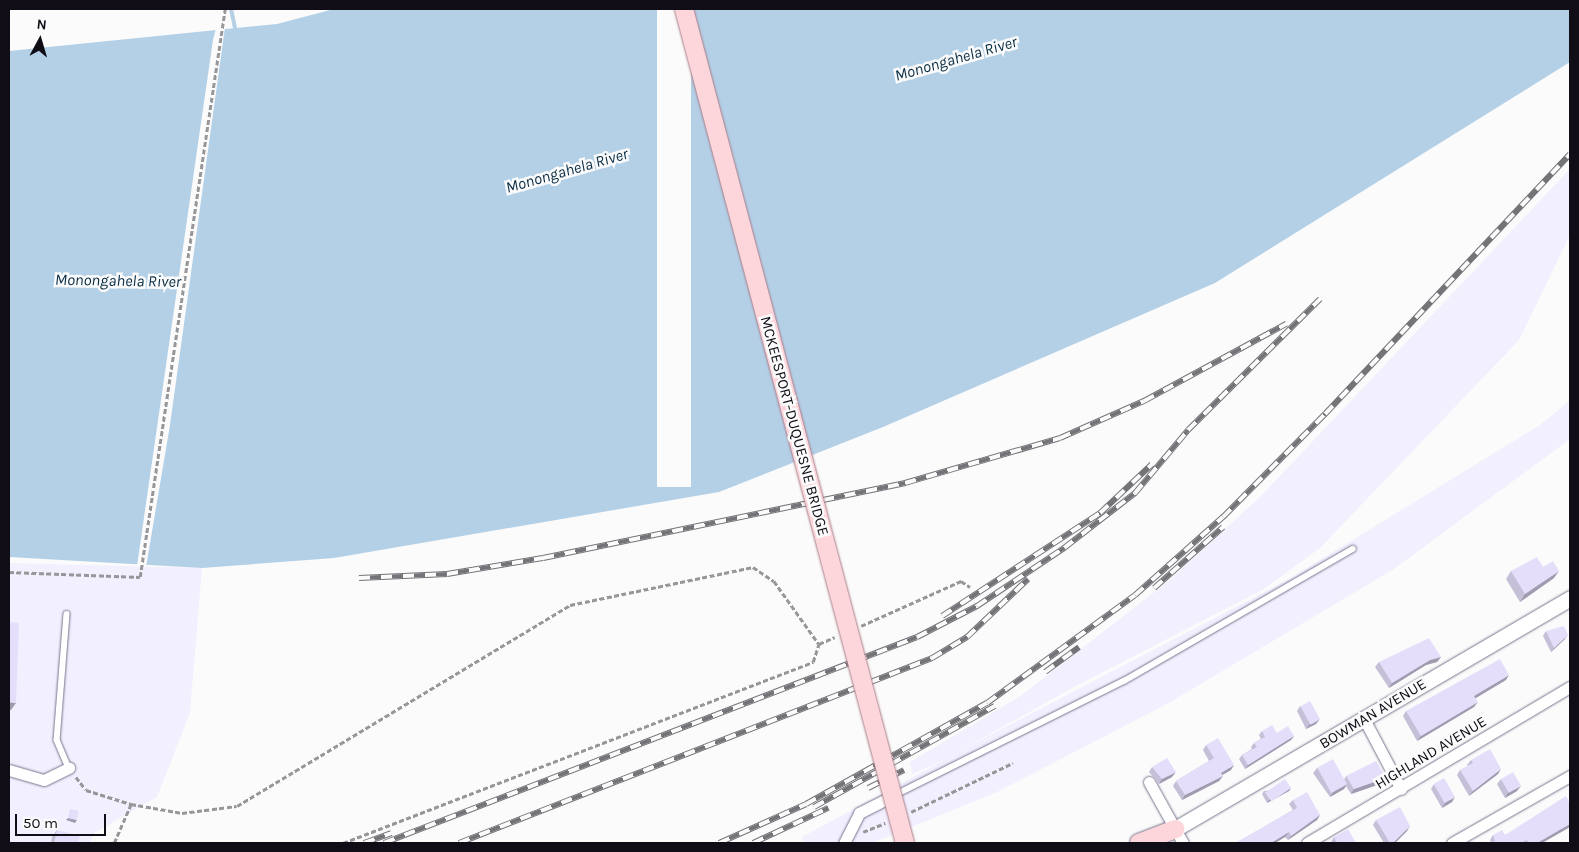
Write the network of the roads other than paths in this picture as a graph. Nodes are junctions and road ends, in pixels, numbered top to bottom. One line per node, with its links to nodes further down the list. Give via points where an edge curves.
1 (673, 9): 16 (main road, MCKEESPORT-DUQUESNE BRIDGE)
2 (684, 9): 17 (main road, MCKEESPORT-DUQUESNE BRIDGE, bridge)
3 (1353, 549): 13 (lane, via 1124,682)
4 (1570, 598): 7 (main road, BOWMAN AVENUE)
5 (67, 614): 8 (lane, via 58,740)
6 (1570, 687): 12 (street, HIGHLAND AVENUE)
7 (1364, 719): 12 (street); 14 (main road, BOWMAN AVENUE)
8 (69, 768): 9 (street, via 44,780)
9 (9, 770)
10 (1570, 776): 21 (street)
11 (1149, 782): 14 (street)
12 (1401, 789): 20 (street, HIGHLAND AVENUE)
13 (889, 798): 15 (street, via 859,813)
14 (1175, 839): 18 (main road); 19 (main road)
15 (845, 841)
16 (894, 843)
17 (905, 843)
18 (1139, 843)
19 (1159, 843)
20 (1306, 843)
21 (1452, 843)

